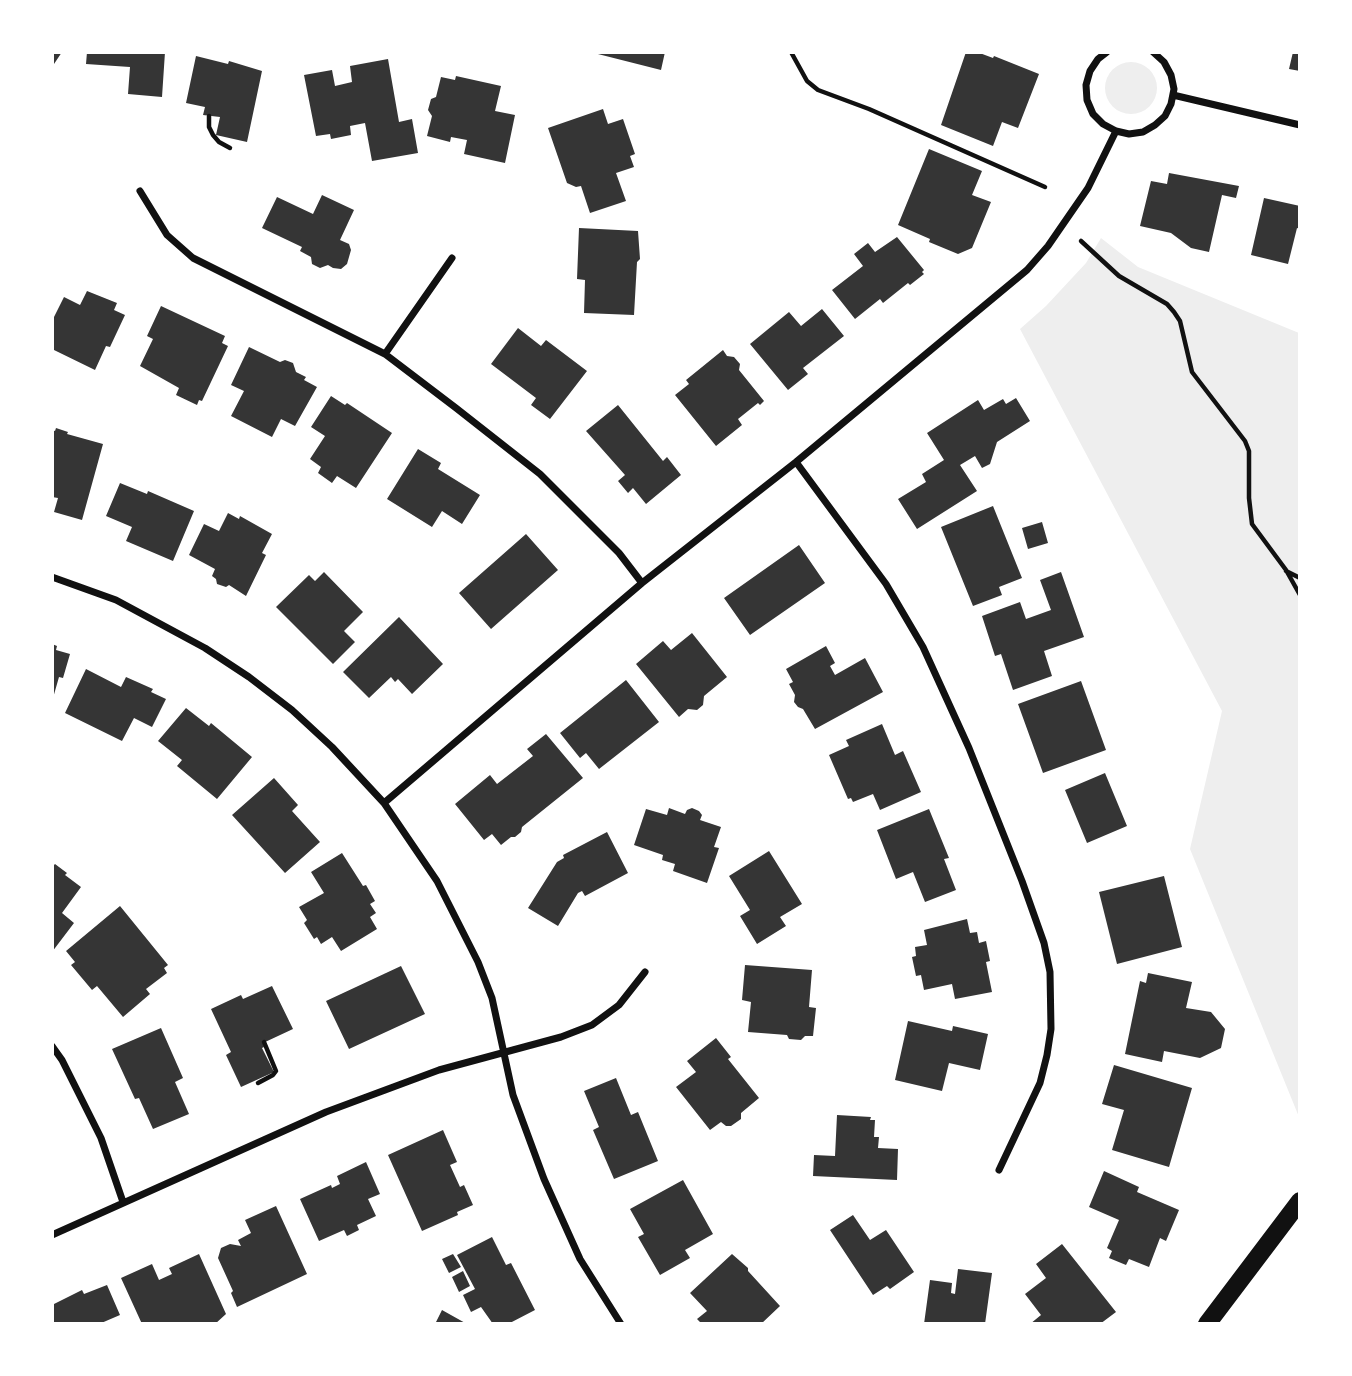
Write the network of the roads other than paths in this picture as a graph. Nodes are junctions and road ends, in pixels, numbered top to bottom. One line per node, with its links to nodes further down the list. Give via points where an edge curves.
1 (1107, 52): 5 (street, via 1090,71 1087,100 1102,124)
2 (1153, 52): 3 (street, via 1171,75)
3 (1173, 95): 4 (street); 5 (street, via 1165,116 1155,125 1143,132)
4 (1300, 125)
5 (1116, 131): 9 (street, via 1088,188 1027,270)
6 (140, 191): 8 (street, via 167,235 193,258)
7 (452, 258): 8 (street)
8 (385, 354): 11 (street, via 540,474 619,553)
9 (796, 462): 11 (street); 16 (street, via 886,584 923,647 969,748 1044,943 1050,972 1047,1055 1040,1083)
10 (52, 577): 12 (street, via 116,600 249,677 332,747)
11 (642, 583): 12 (street)
12 (384, 803): 15 (street, via 437,881 478,962 492,998)
13 (645, 972): 15 (street, via 619,1004 592,1025)
14 (52, 1046): 18 (street, via 101,1138)
15 (502, 1055): 18 (street, via 439,1070 326,1112); 20 (street, via 544,1179 580,1259)
16 (999, 1170)
17 (1300, 1201): 21 (main road)
18 (123, 1202): 19 (street)
19 (52, 1235)
20 (621, 1324)
21 (1207, 1324)

